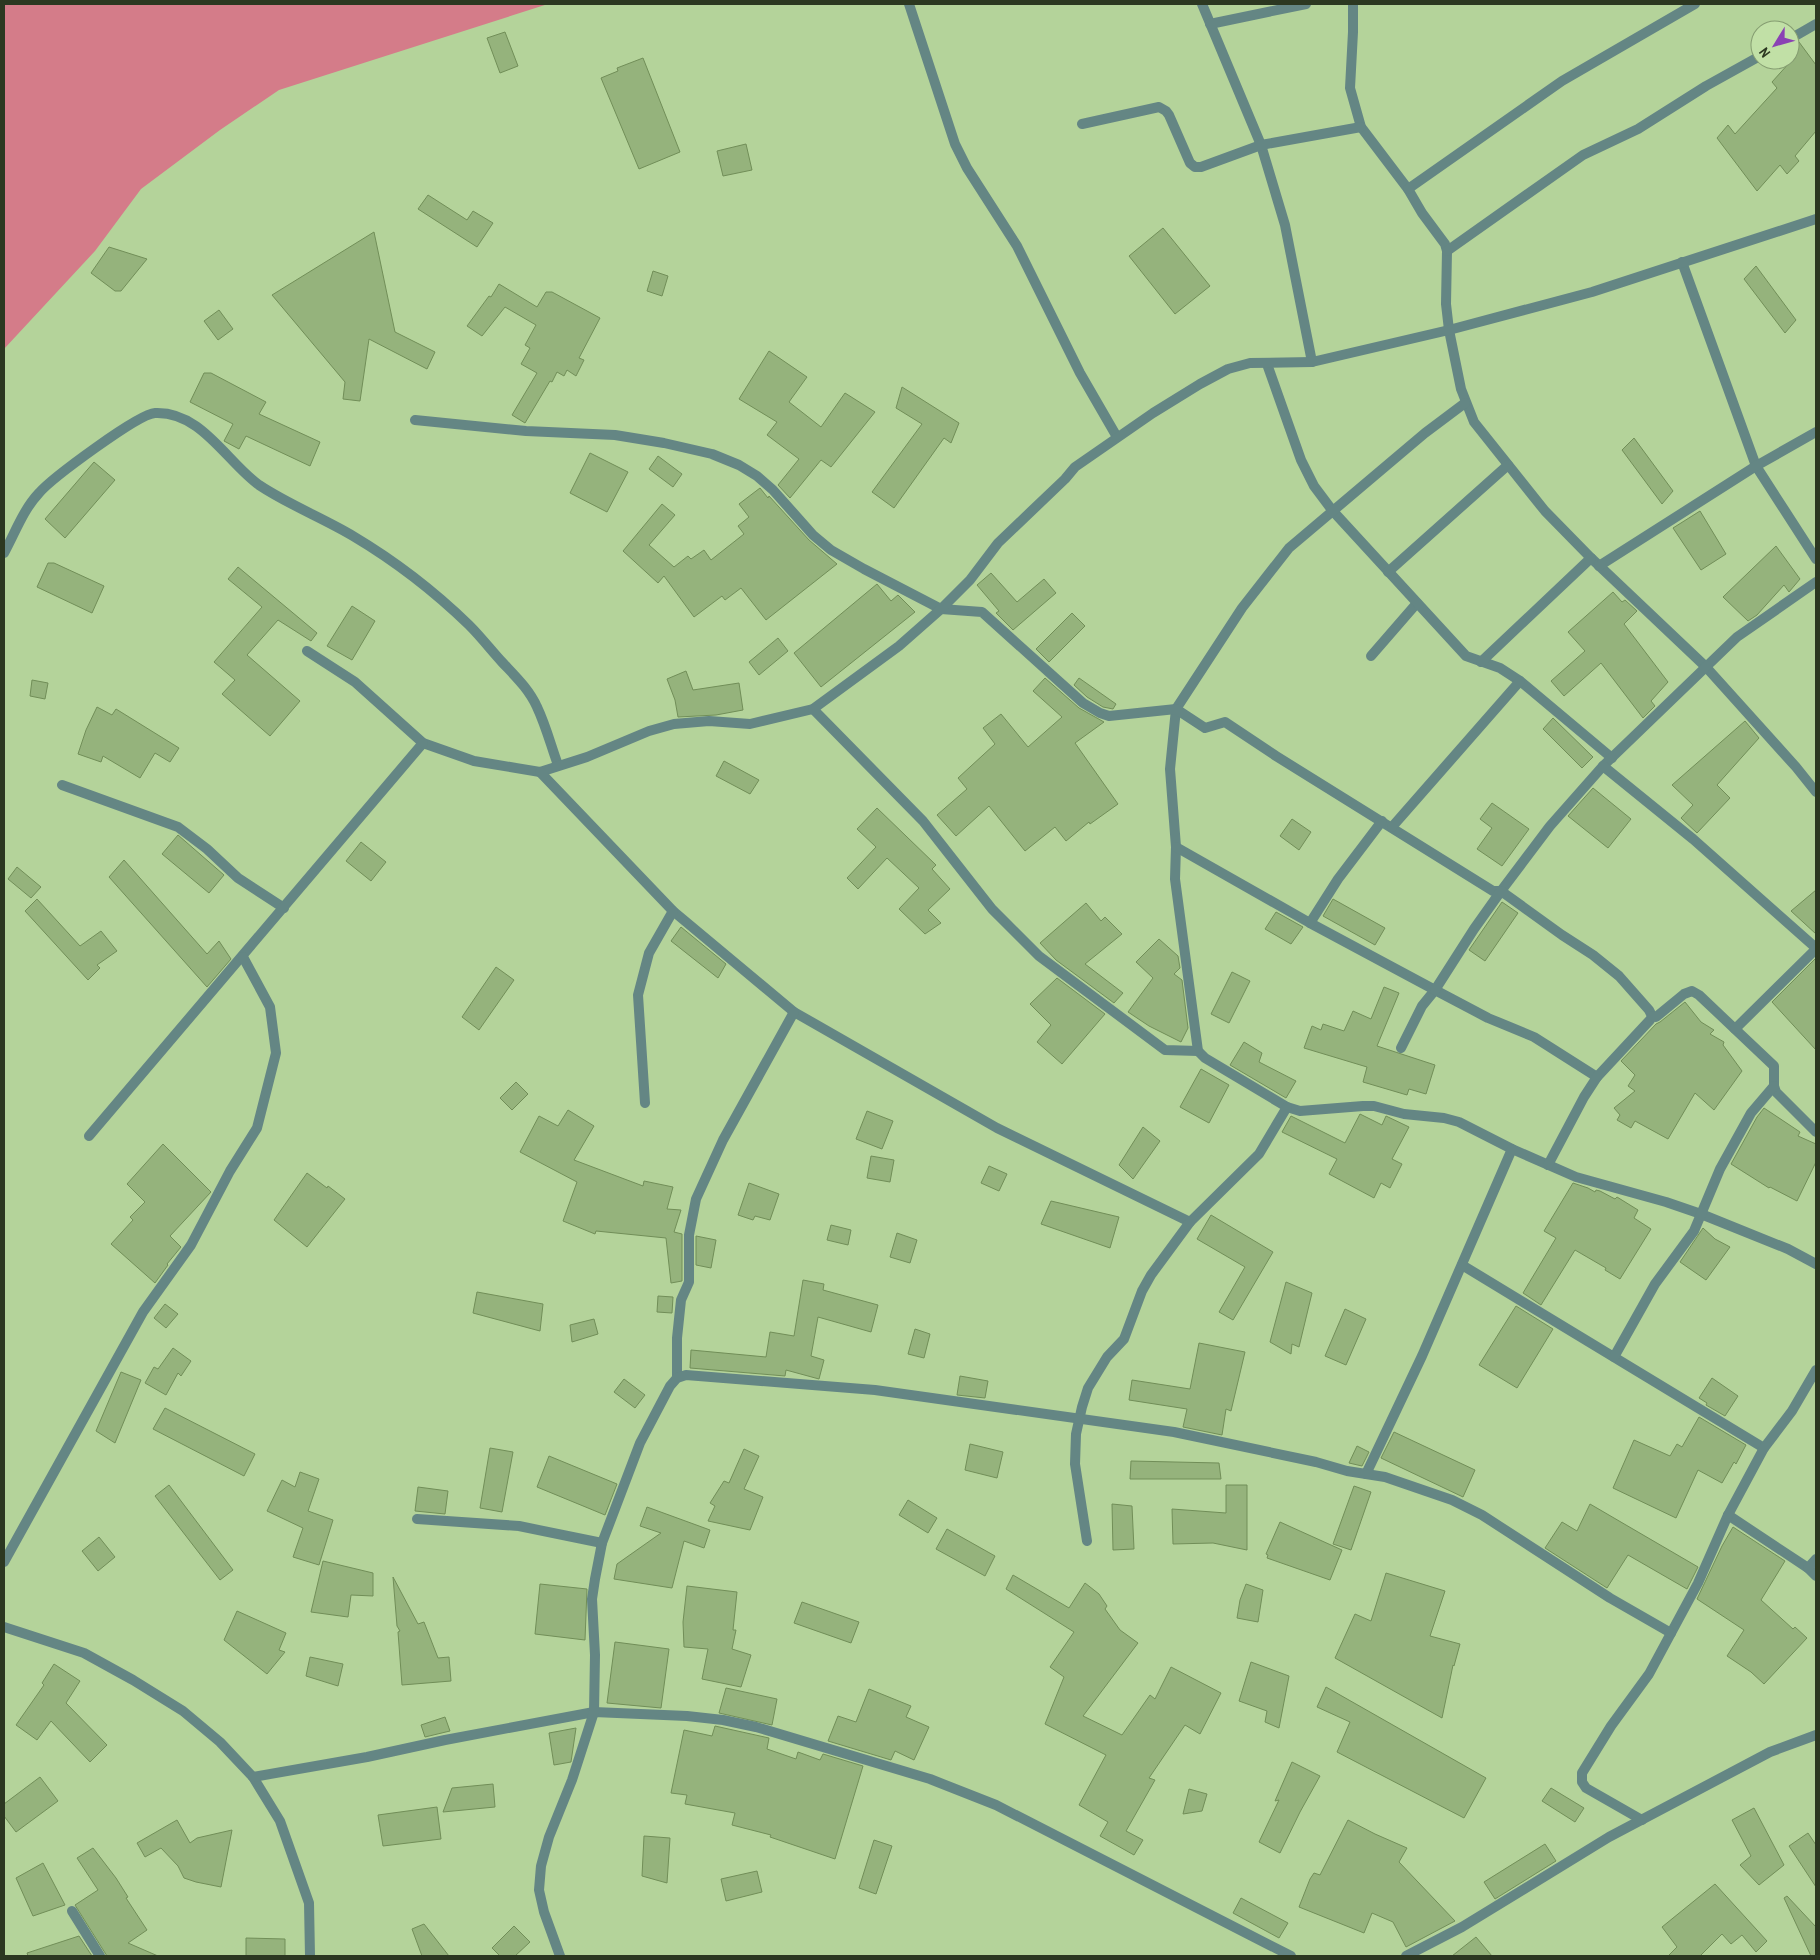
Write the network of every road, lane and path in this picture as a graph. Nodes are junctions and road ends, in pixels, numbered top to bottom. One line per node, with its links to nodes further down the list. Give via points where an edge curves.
1 (909, 4): 23 (street, via 955,144 966,168 1017,246 1080,373)
2 (1202, 4): 6 (street)
3 (1306, 4): 6 (street)
4 (1353, 4): 11 (street, via 1350,88)
5 (1695, 4): 13 (street, via 1562,81)
6 (1210, 24): 12 (street)
7 (1816, 24): 8 (street)
8 (1800, 33)
9 (1750, 62): 15 (street, via 1638,129 1583,155)
10 (1082, 124): 12 (street, via 1159,108 1169,115 1190,163 1195,167)
11 (1361, 127): 12 (street); 13 (street)
12 (1261, 145): 18 (street, via 1285,226)
13 (1408, 188): 15 (street)
14 (1816, 219): 16 (street)
15 (1448, 251): 17 (street, via 1446,304)
16 (1682, 262): 17 (street, via 1592,292); 25 (street)
17 (1449, 330): 18 (street); 20 (street)
18 (1312, 362): 19 (street)
19 (1267, 364): 23 (street, via 1250,363 1228,369); 26 (street, via 1301,460 1314,486)
20 (1465, 403): 24 (street, via 1474,422); 26 (street)
21 (415, 420): 34 (street, via 526,431 615,435 712,454 757,476 832,550)
22 (1816, 432): 25 (street)
23 (1117, 437): 34 (street, via 1075,468 998,543 970,580)
24 (1508, 465): 28 (street, via 1545,511); 31 (street)
25 (1756, 466): 29 (street); 30 (street)
26 (1332, 510): 31 (street); 41 (street, via 1288,548 1263,578)
27 (4, 553): 44 (street, via 25,512 39,493 59,475 94,448 152,413 170,413 215,441 258,484 395,563 468,624 518,677 537,706)
28 (1591, 558): 30 (street); 37 (street)
29 (1816, 559)
30 (1600, 566): 38 (street)
31 (1388, 572): 33 (street)
32 (1816, 582): 38 (street, via 1737,637)
33 (1417, 603): 36 (street); 37 (street, via 1466,656)
34 (941, 609): 40 (street, via 899,646); 41 (street, via 982,612 1083,703 1100,713 1110,716)
35 (308, 651): 42 (street, via 355,682)
36 (1371, 656)
37 (1481, 662): 39 (street, via 1500,668)
38 (1706, 667): 43 (street); 48 (street)
39 (1520, 681): 43 (street); 50 (street)
40 (813, 709): 44 (street, via 750,724 709,720 674,724); 63 (street, via 923,821 992,909 1039,956 1165,1050)
41 (1176, 709): 49 (street, via 1205,728 1225,722); 51 (street, via 1170,769)
42 (423, 743): 46 (street, via 474,762); 53 (street)
43 (1612, 758): 45 (street)
44 (558, 765): 46 (street)
45 (1603, 766): 52 (street, via 1550,826); 56 (street, via 1694,839)
46 (540, 772): 54 (street)
47 (62, 785): 53 (street, via 178,827 238,878)
48 (1816, 792)
49 (1382, 821): 50 (street); 55 (street)
50 (1392, 827): 52 (street, via 1493,891)
51 (1176, 847): 55 (street); 63 (street, via 1175,879)
52 (1501, 891): 58 (street); 60 (street, via 1619,976)
53 (284, 908): 57 (street)
54 (673, 911): 59 (street); 66 (street, via 650,953 638,996)
55 (1310, 923): 58 (street)
56 (1816, 949): 61 (street)
57 (243, 957): 69 (street); 87 (street, via 270,1006 276,1053 257,1128 191,1245 143,1312)
58 (1435, 990): 62 (street, via 1422,1006); 64 (street, via 1488,1018 1534,1036)
59 (794, 1012): 73 (street, via 997,1128); 78 (street, via 722,1140 696,1199 689,1235 689,1282 681,1300 676,1338)
60 (1652, 1016): 61 (street, via 1656,1017 1692,991); 64 (street)
61 (1735, 1028): 65 (street, via 1774,1066)
62 (1401, 1048)
63 (1198, 1051): 67 (street, via 1204,1058)
64 (1597, 1078): 71 (street)
65 (1774, 1086): 68 (street, via 1776,1092); 72 (street, via 1751,1113 1720,1169)
66 (645, 1103)
67 (1287, 1107): 70 (street, via 1300,1111 1374,1106 1404,1114 1444,1118); 73 (street, via 1259,1154)
68 (1816, 1132)
69 (89, 1136)
70 (1512, 1149): 71 (street); 75 (street)
71 (1548, 1164): 72 (street, via 1576,1177)
72 (1701, 1214): 74 (street, via 1788,1249); 76 (street, via 1694,1231 1644,1300)
73 (1190, 1222): 79 (street, via 1142,1291 1124,1339 1107,1357 1088,1388)
74 (1816, 1264)
75 (1462, 1265): 76 (street); 81 (street)
76 (1614, 1357): 80 (street)
77 (1816, 1370): 80 (street, via 1792,1411)
78 (677, 1378): 79 (street, via 686,1375 875,1390); 85 (street, via 640,1443)
79 (1079, 1420): 81 (street, via 1174,1432); 84 (street, via 1074,1464)
80 (1764, 1448): 82 (street)
81 (1366, 1474): 91 (street, via 1420,1488 1482,1515 1610,1598)
82 (1728, 1515): 88 (street); 91 (street, via 1698,1583)
83 (416, 1519): 85 (street, via 519,1526)
84 (1087, 1541)
85 (602, 1543): 92 (street, via 592,1599)
86 (1816, 1559): 88 (street)
87 (4, 1562)
88 (1808, 1568): 89 (street)
89 (1816, 1576)
90 (4, 1627): 94 (street, via 84,1653 134,1680 183,1711 220,1742)
91 (1671, 1633): 95 (street, via 1649,1674 1582,1773 1586,1788)
92 (594, 1712): 94 (street, via 367,1758); 99 (street, via 541,1866 539,1890); 100 (street, via 723,1720 930,1779 996,1805)
93 (1816, 1735): 95 (street, via 1770,1752)
94 (253, 1777): 98 (street, via 280,1821 309,1903)
95 (1642, 1820): 101 (street, via 1462,1927)
96 (72, 1911): 97 (street)
97 (100, 1956)
98 (310, 1956)
99 (560, 1956)
100 (1291, 1956)
101 (1406, 1956)

